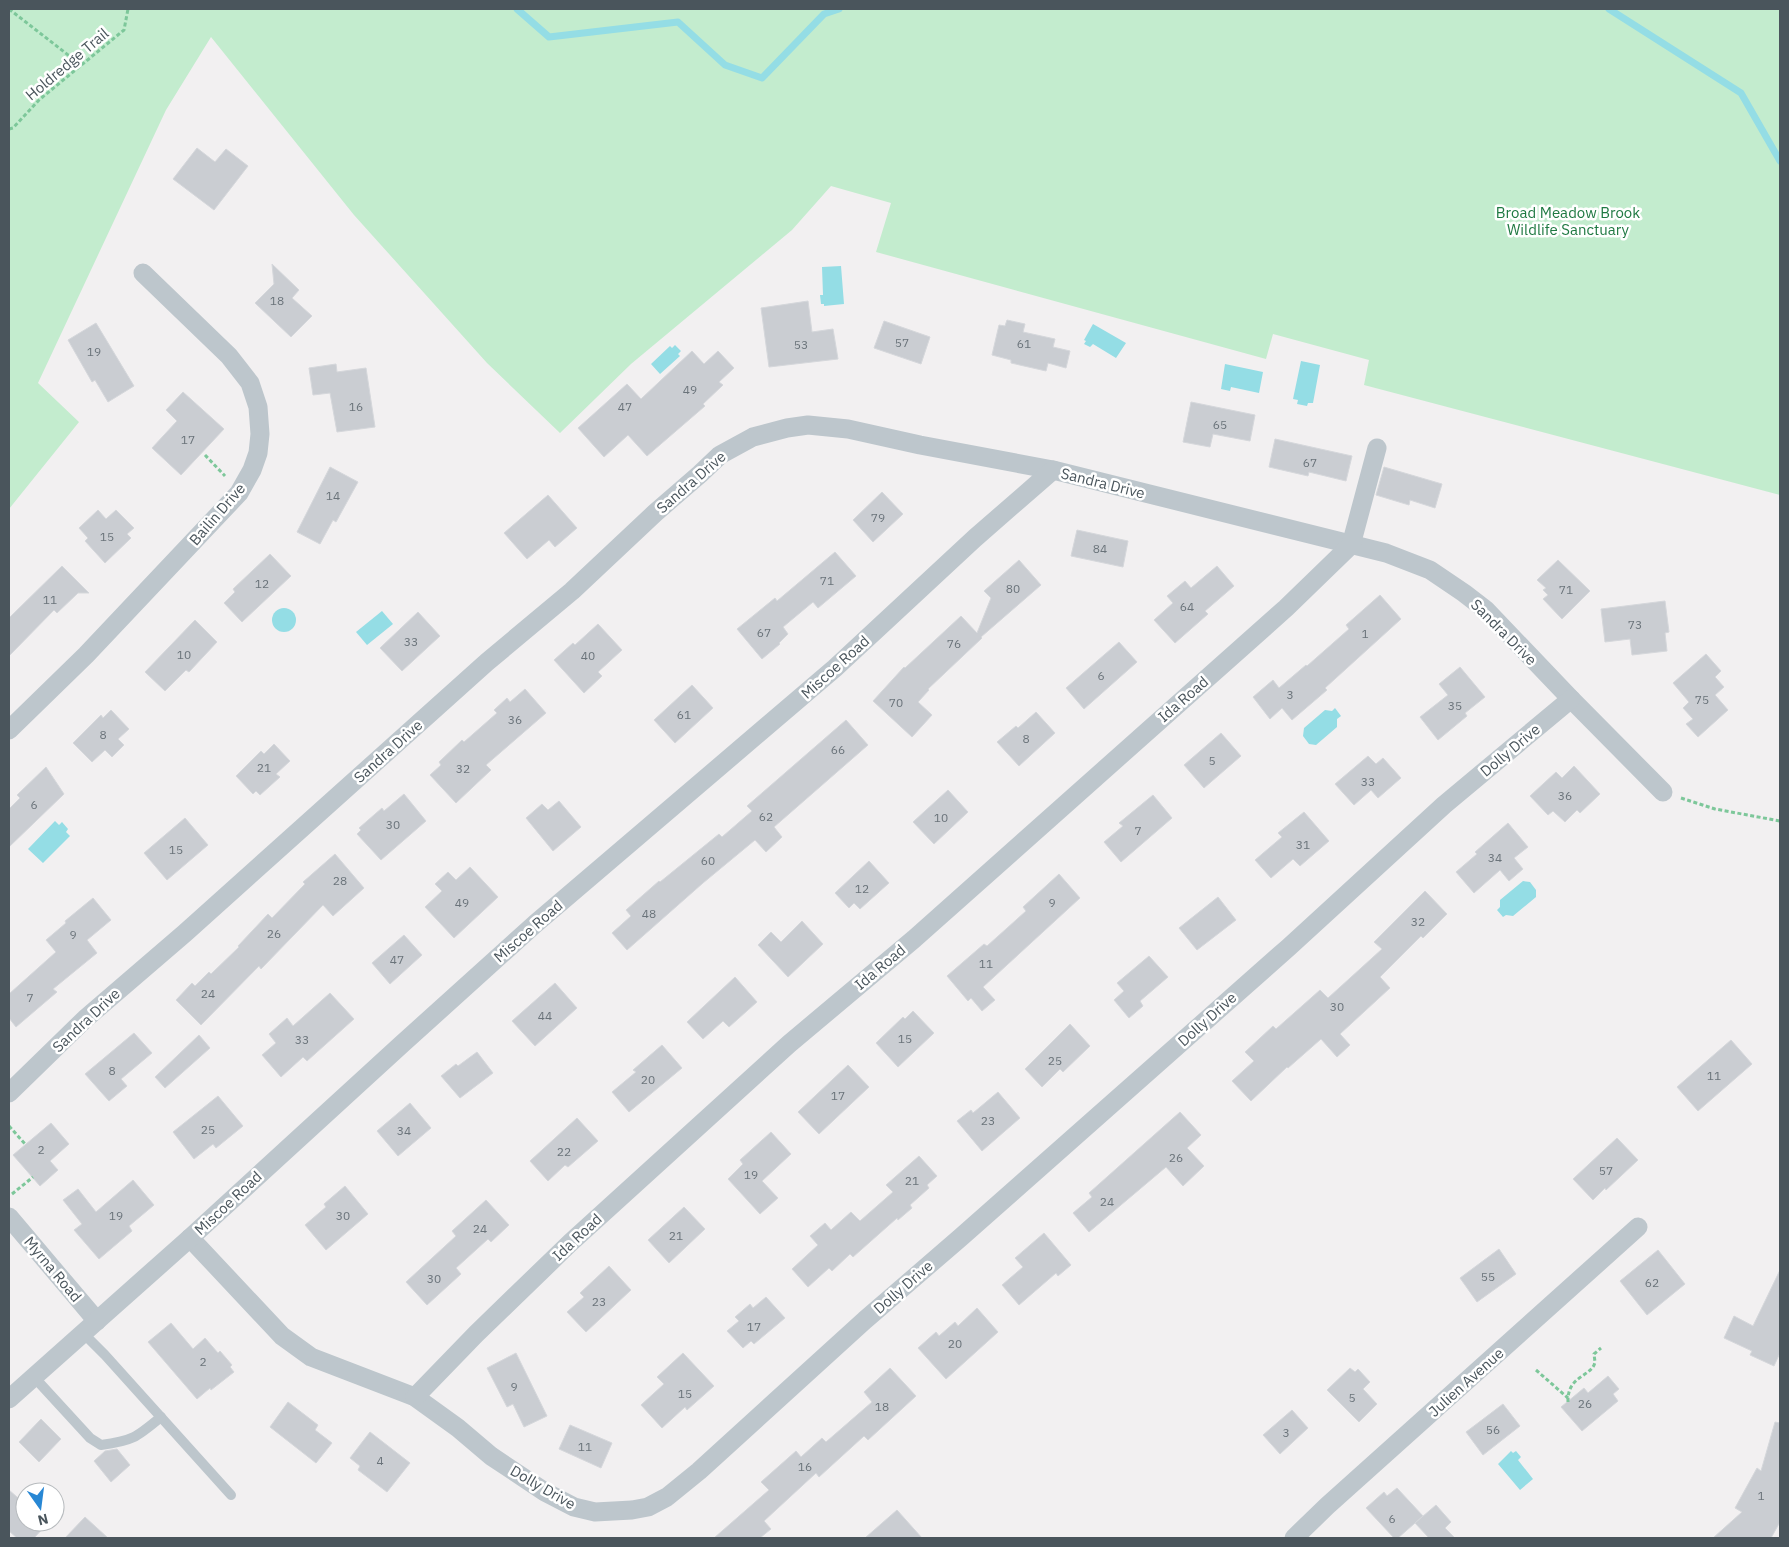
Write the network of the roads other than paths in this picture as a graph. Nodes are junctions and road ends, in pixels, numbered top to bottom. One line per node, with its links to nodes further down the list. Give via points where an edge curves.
1 (143, 273): 6 (street, Bailin Drive, via 229,356 250,383 260,418 258,453 239,493 86,655)
2 (1377, 448): 4 (street)
3 (1053, 470): 4 (street, Sandra Drive); 8 (street, Sandra Drive, via 848,429 808,425 759,435 738,444 720,455 572,591 487,662 85,1019); 11 (street, Miscoe Road, via 835,668 535,924)
4 (1351, 545): 5 (street, Sandra Drive, via 1430,570 1464,593 1486,610); 14 (street, Ida Road, via 1286,608 914,939 789,1044 576,1237)
5 (1570, 700): 7 (street, Sandra Drive); 14 (street, Dolly Drive, via 1444,805 1289,947 667,1497 648,1507 632,1510 595,1512 574,1507 491,1456)
6 (9, 730)
7 (1663, 792)
8 (9, 1094)
9 (9, 1216): 12 (street, Myrna Road)
10 (1638, 1227): 18 (street, Julien Avenue)
11 (190, 1238): 12 (street, Miscoe Road); 14 (street, Dolly Drive, via 282,1336 311,1357)
12 (90, 1327): 13 (street, Miscoe Road); 16 (lane)
13 (34, 1377): 15 (street, Miscoe Road); 16 (lane, via 90,1438 101,1445 136,1437)
14 (415, 1397)
15 (9, 1399)
16 (161, 1417): 17 (lane)
17 (231, 1495)
18 (1294, 1538)

